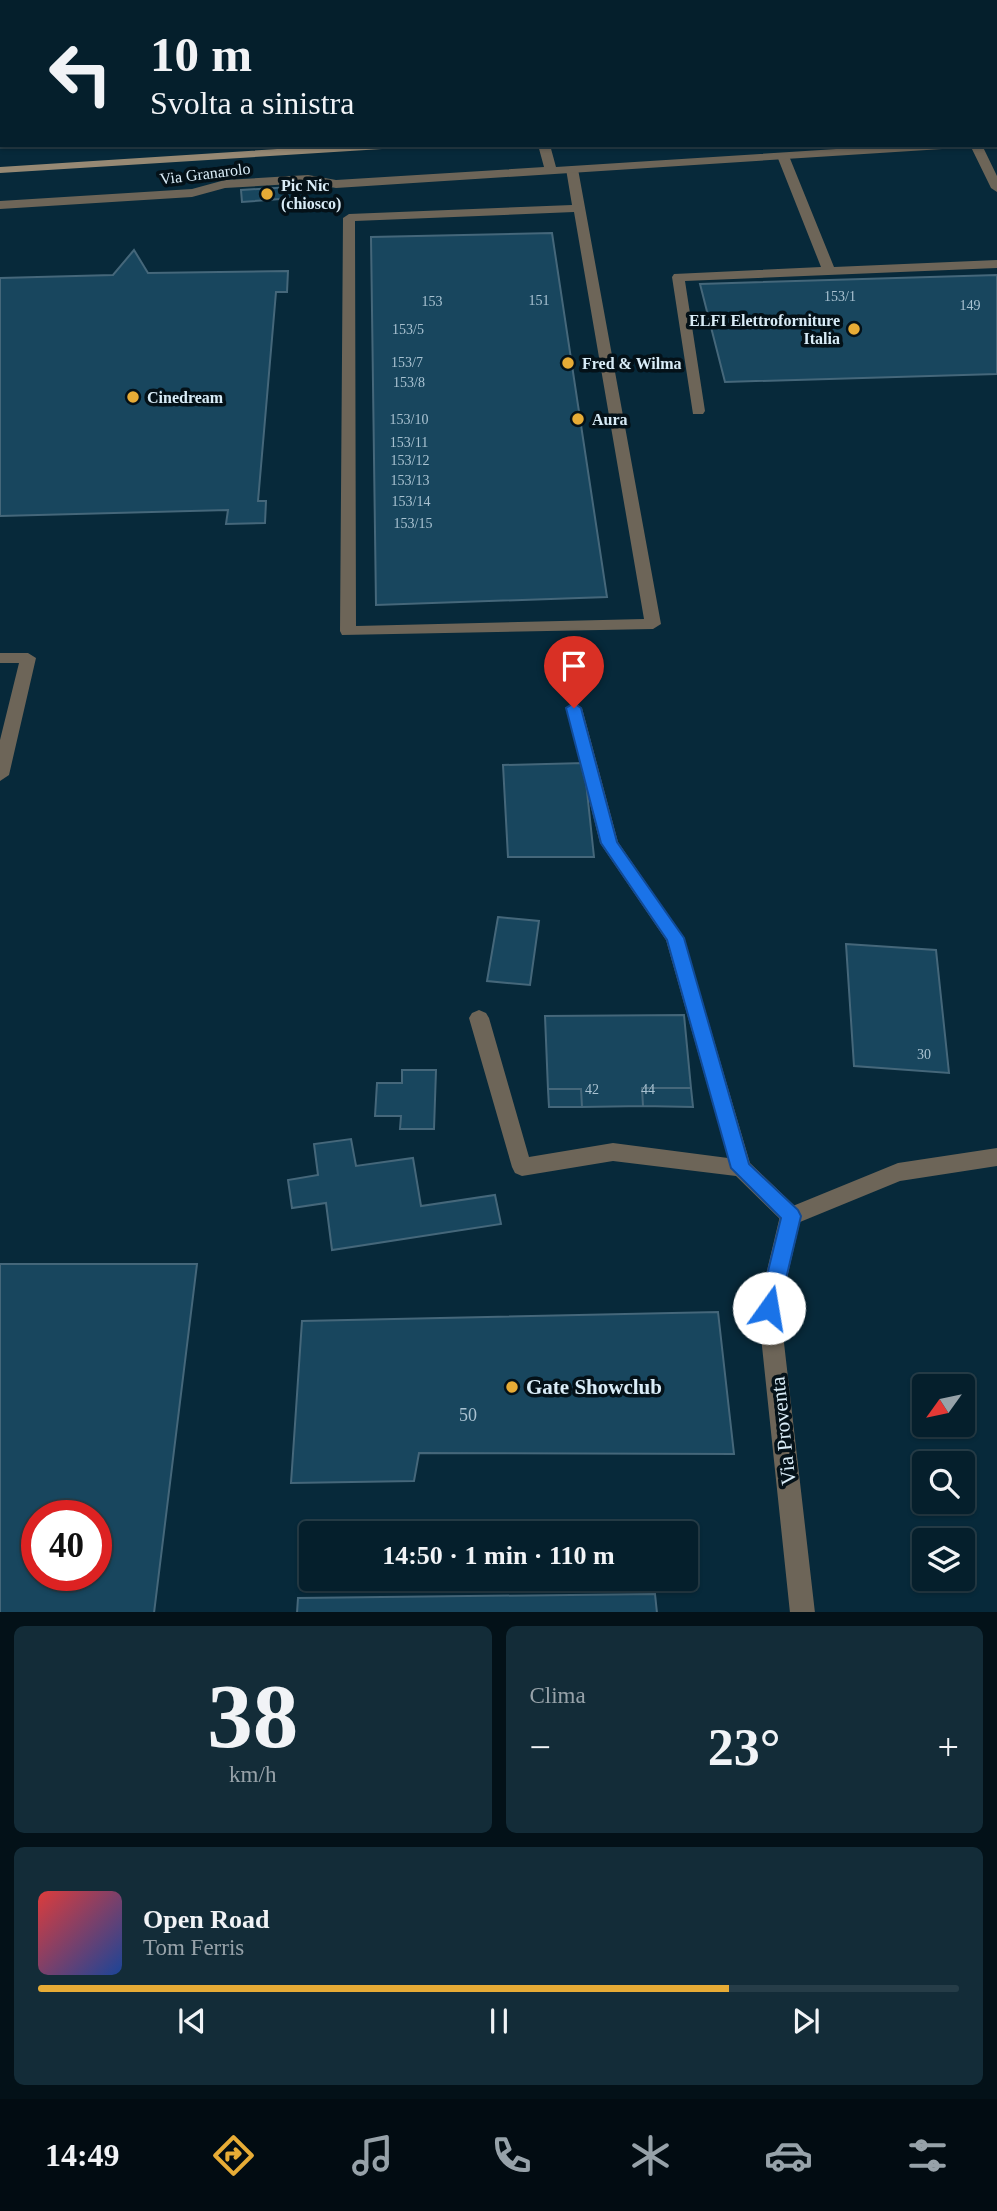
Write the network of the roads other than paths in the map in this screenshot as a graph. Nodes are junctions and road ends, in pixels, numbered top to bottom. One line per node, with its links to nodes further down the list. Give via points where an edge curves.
1 (366, 147): 7 (main road, Via Granarolo)
2 (545, 147): 8 (street)
3 (926, 147): 5 (street, Via Granarolo)
4 (977, 147): 9 (street)
5 (783, 156): 6 (street, Via Granarolo); 13 (street)
6 (572, 169): 8 (street, Via Granarolo); 11 (street)
7 (0, 170)
8 (551, 171): 10 (street, Via Granarolo, via 336,184 308,179 225,184 192,193)
9 (997, 188)
10 (0, 205)
11 (579, 208): 11 (street, via 653,624 348,631 349,218)
12 (997, 264): 13 (street)
13 (829, 271): 14 (street, via 678,276)
14 (698, 411)
15 (0, 658): 17 (street, via 28,657)
16 (574, 708): 20 (street, via 609,843 675,938)
17 (0, 775)
18 (479, 1018): 20 (street, via 522,1167 613,1152)
19 (997, 1157): 21 (street, via 898,1172)
20 (741, 1168): 21 (street)
21 (791, 1216): 22 (street, Via Proventa, via 769,1308)
22 (803, 1612)

